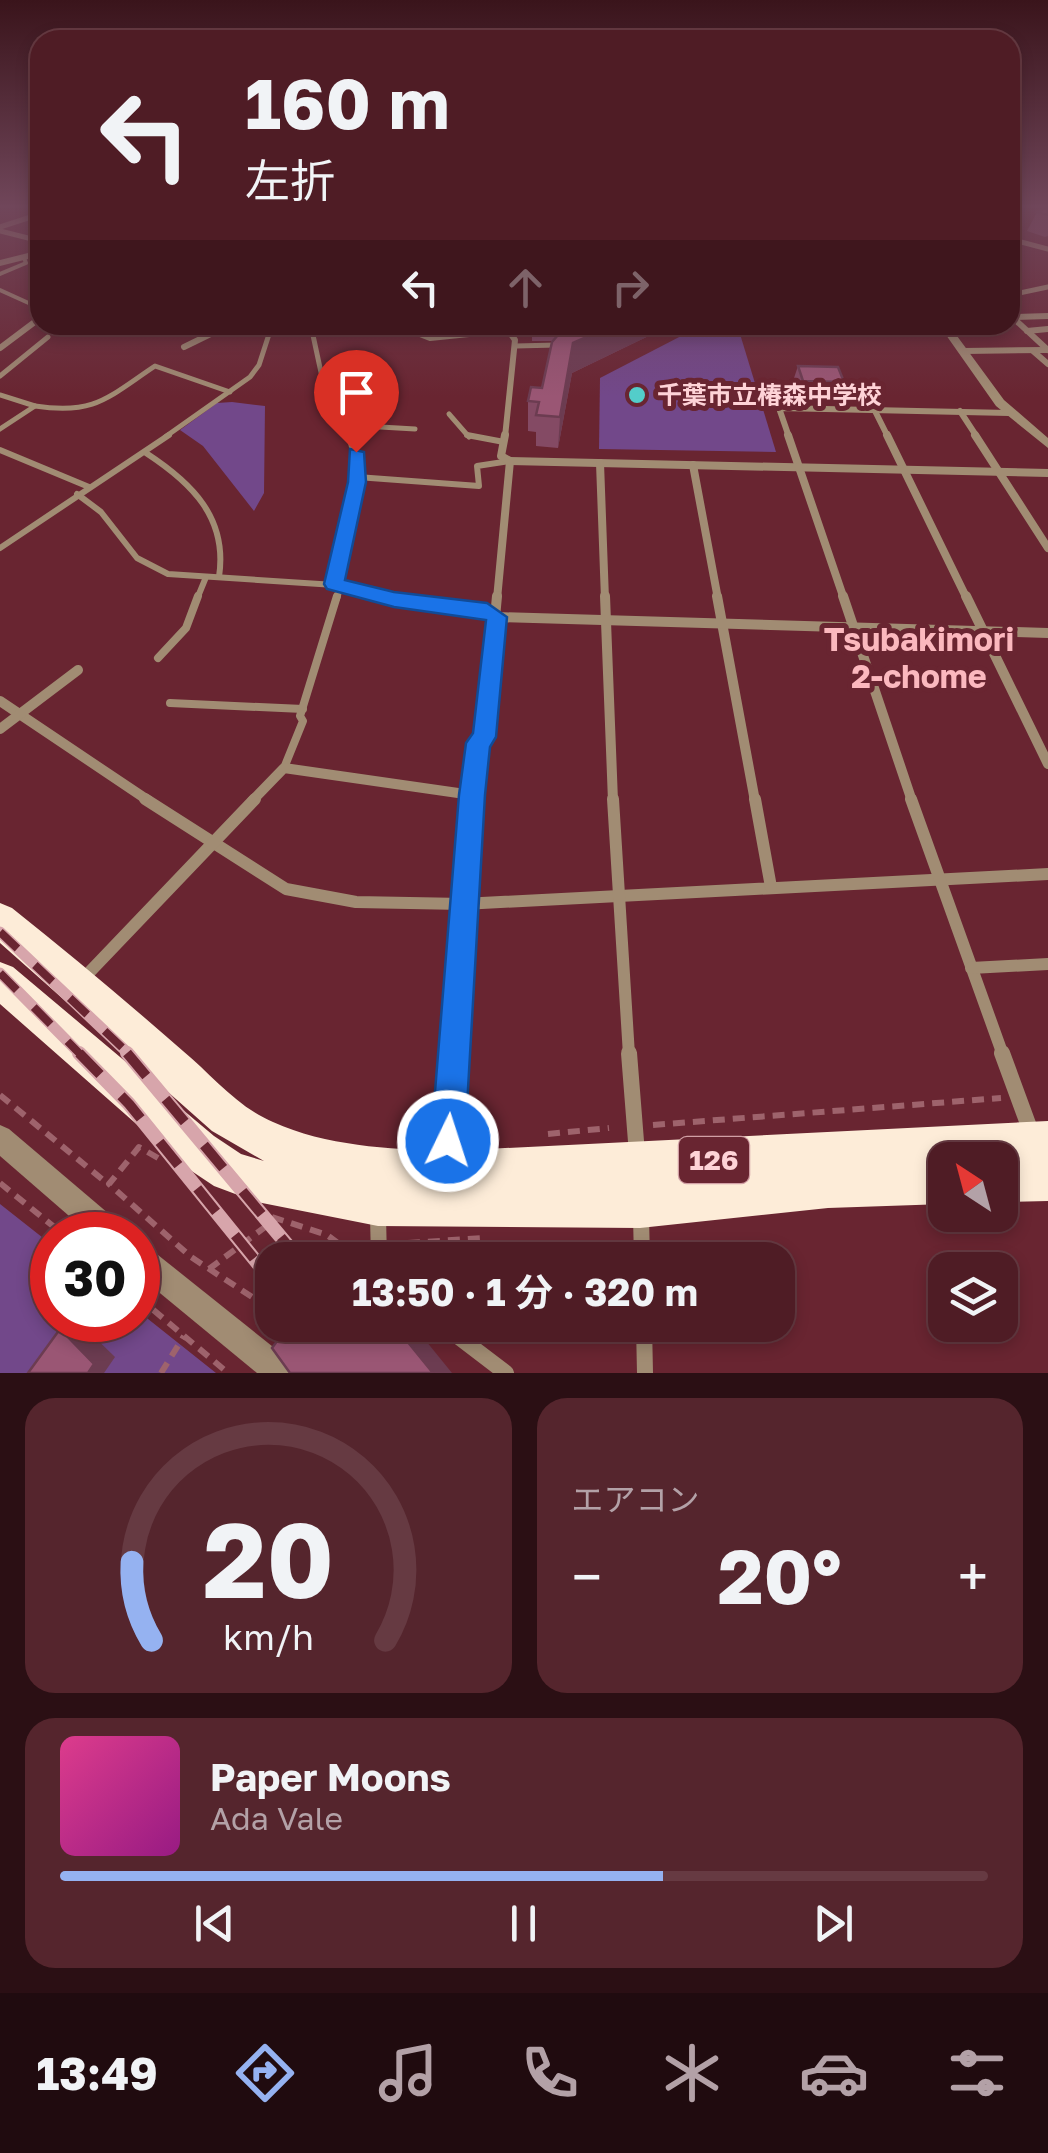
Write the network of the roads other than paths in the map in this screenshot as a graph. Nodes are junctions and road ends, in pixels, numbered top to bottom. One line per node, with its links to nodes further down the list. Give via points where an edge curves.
1 (1048, 288): 3 (street)
2 (0, 290): 4 (lane)
3 (1020, 293)
4 (30, 304)
5 (1020, 316): 6 (street)
6 (1048, 316)
7 (1020, 324): 10 (street)
8 (30, 326): 21 (street)
9 (1048, 329): 10 (street)
10 (1027, 331): 24 (street)
11 (209, 335): 22 (street)
12 (269, 335): 28 (lane, via 260,364)
13 (312, 335): 35 (lane, via 322,377)
14 (422, 335): 15 (street)
15 (459, 335)
16 (513, 335): 20 (street)
17 (952, 335): 25 (street)
18 (48, 337): 27 (lane)
19 (562, 344): 20 (lane)
20 (514, 346): 38 (street)
21 (0, 348)
22 (184, 348)
23 (1032, 350): 24 (street); 25 (street); 26 (street)
24 (1047, 350)
25 (964, 351): 33 (street)
26 (1048, 364)
27 (0, 376)
28 (230, 392): 30 (lane, via 155,366 94,407); 41 (lane)
29 (0, 395): 30 (lane)
30 (35, 406): 36 (lane)
31 (874, 409): 32 (street); 45 (street, via 779,408); 46 (street)
32 (960, 411): 33 (street); 47 (street)
33 (1009, 412): 39 (street)
34 (449, 414): 38 (lane, via 470,438)
35 (346, 425): 37 (lane); 49 (lane)
36 (0, 429)
37 (415, 429)
38 (504, 442): 42 (street, via 501,456)
39 (1048, 444)
40 (0, 450): 50 (lane)
41 (146, 453): 50 (lane); 55 (lane, via 170,468 216,518 225,553)
42 (510, 462): 43 (street); 49 (lane, via 477,466 478,486); 57 (street)
43 (600, 463): 44 (street); 58 (street)
44 (693, 465): 45 (street); 59 (street)
45 (800, 467): 46 (street); 60 (street)
46 (904, 469): 47 (street); 61 (street)
47 (999, 471): 48 (street); 53 (street)
48 (1048, 472)
49 (357, 477): 56 (lane)
50 (89, 487): 51 (lane)
51 (77, 494): 52 (lane); 54 (lane, via 138,558 168,574)
52 (0, 548)
53 (1048, 548)
54 (206, 577): 55 (lane); 63 (lane, via 186,628)
55 (218, 578): 56 (lane)
56 (337, 586): 57 (lane, via 487,610); 67 (lane)
57 (496, 617): 58 (street); 72 (street)
58 (606, 620): 59 (street); 77 (street)
59 (722, 623): 60 (street); 76 (street)
60 (852, 626): 61 (street); 75 (street)
61 (982, 630): 62 (street); 70 (street)
62 (1048, 632)
63 (158, 658)
64 (78, 670): 68 (street)
65 (0, 701): 68 (street)
66 (170, 703): 67 (lane)
67 (303, 709): 71 (lane)
68 (19, 715): 69 (street); 73 (street)
69 (0, 729)
70 (1048, 764)
71 (284, 768): 72 (street); 73 (street)
72 (472, 795): 78 (street)
73 (212, 844): 78 (street, via 286,889 356,902); 83 (street)
74 (1048, 874): 75 (street)
75 (939, 880): 76 (street); 81 (street)
76 (771, 887): 77 (street)
77 (618, 896): 78 (street); 89 (street)
78 (463, 904): 86 (street)
79 (0, 920): 83 (highway, 126)
80 (1048, 964): 81 (street)
81 (971, 968): 85 (street)
82 (0, 980): 90 (highway, 126, via 229,1170 258,1182)
83 (78, 984): 90 (highway, 126, via 222,1117)
84 (0, 1138): 91 (street)
85 (1045, 1165): 87 (highway); 89 (highway, 126)
86 (446, 1172): 89 (highway, 126); 90 (highway, 126)
87 (1018, 1175)
88 (928, 1183): 89 (highway, 126)
89 (639, 1186): 90 (highway, 126); 93 (street)
90 (379, 1188): 92 (street)
91 (85, 1212)
92 (379, 1242)
93 (641, 1242)
94 (160, 1275): 97 (street)
95 (465, 1342): 98 (street)
96 (644, 1342): 99 (street)
97 (281, 1373)
98 (506, 1373)
99 (645, 1373)

